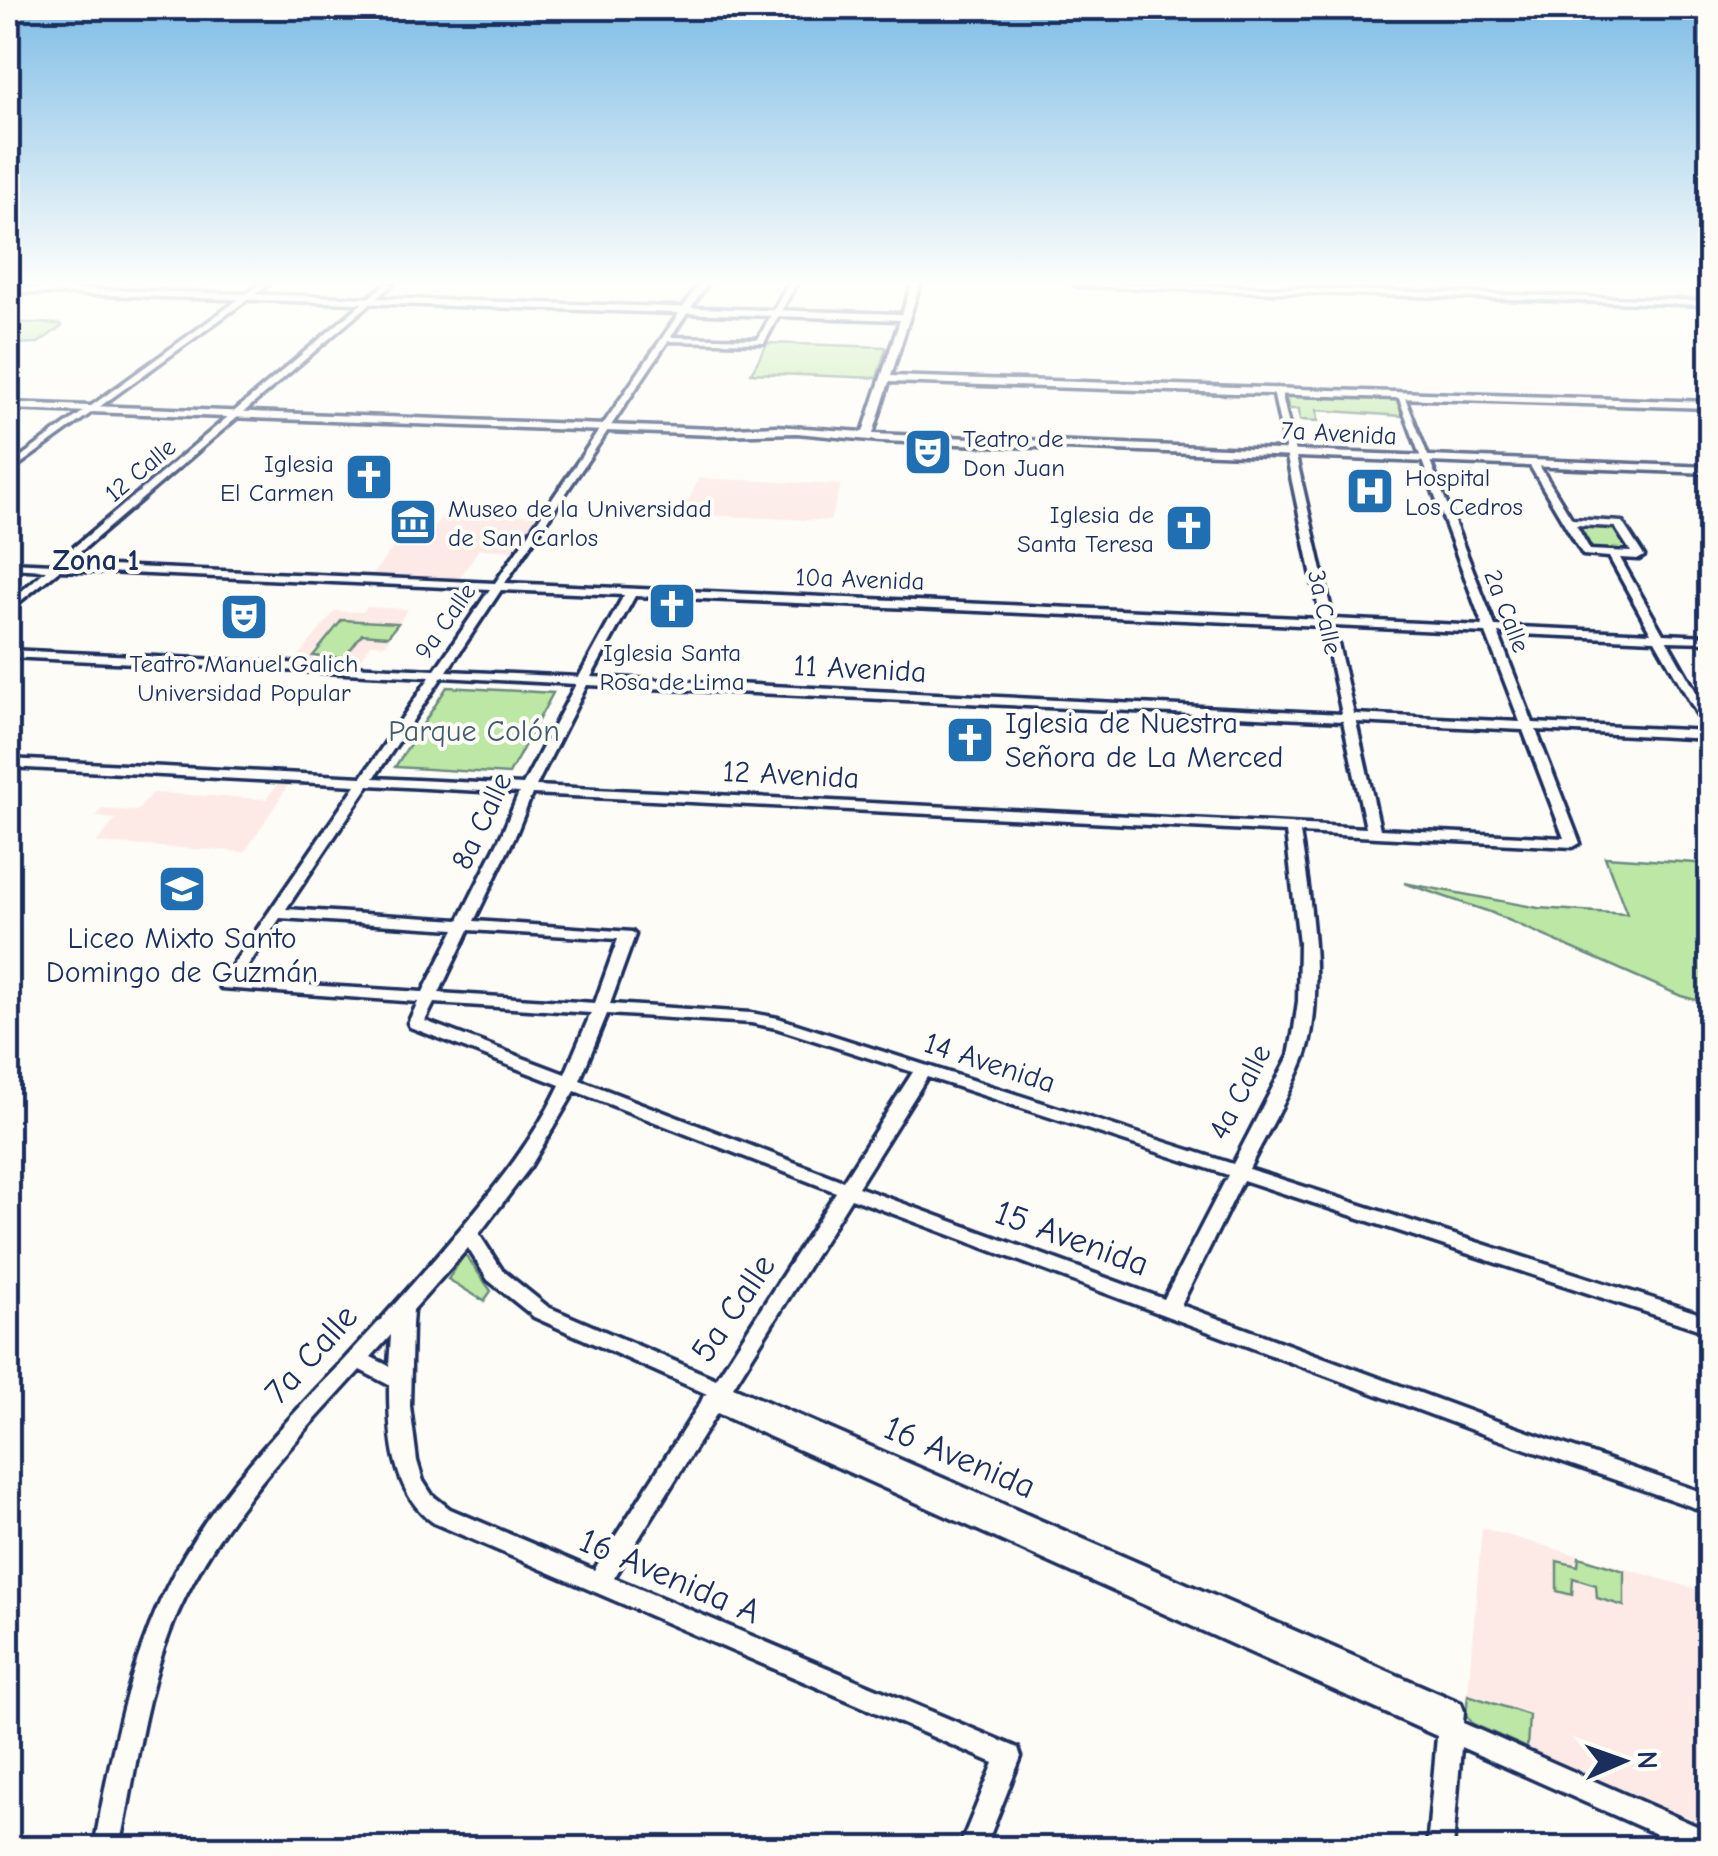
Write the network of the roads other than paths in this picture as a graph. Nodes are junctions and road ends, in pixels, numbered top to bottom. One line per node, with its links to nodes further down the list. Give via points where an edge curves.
1 (146, 371): 10 (street)
2 (287, 371): 11 (street, 12 Calle)
3 (645, 371): 12 (street, 9a Calle)
4 (888, 371): 5 (main road)
5 (885, 379): 6 (main road); 13 (main road)
6 (1277, 392): 7 (main road); 14 (street, 3a Calle)
7 (1400, 395): 8 (main road); 15 (street, 2a Calle)
8 (1710, 404)
9 (8, 406): 10 (main road, 7a Avenida)
10 (93, 409): 11 (main road, 7a Avenida); 17 (street)
11 (236, 414): 12 (main road, 7a Avenida); 22 (street, 12 Calle)
12 (606, 428): 13 (main road, 7a Avenida, via 763,427); 23 (street, 9a Calle)
13 (867, 435): 14 (main road, 7a Avenida)
14 (1290, 453): 15 (main road, 7a Avenida); 26 (street, 3a Calle)
15 (1424, 459): 16 (main road, 7a Avenida); 27 (street, 2a Calle)
16 (1534, 464): 18 (main road, 7a Avenida); 19 (street)
17 (8, 470)
18 (1710, 470)
19 (1567, 522): 20 (street, via 1587,554); 20 (street, via 1618,524 1640,556)
20 (1613, 555): 28 (street)
21 (8, 565): 22 (street, 10a Avenida)
22 (56, 567): 23 (street, 10a Avenida); 25 (street, 12 Calle)
23 (499, 587): 24 (street, 10a Avenida); 31 (street, 9a Calle)
24 (631, 592): 26 (street, 10a Avenida); 32 (street, 8a Calle)
25 (8, 608)
26 (1327, 622): 27 (street, 10a Avenida); 33 (street, 3a Calle)
27 (1490, 629): 28 (street, 10a Avenida); 34 (street, 2a Calle)
28 (1658, 637): 29 (street, 10a Avenida); 35 (street)
29 (1710, 639)
30 (8, 653): 31 (street, 11 Avenida)
31 (438, 674): 32 (street, 11 Avenida); 38 (street, 9a Calle)
32 (585, 681): 33 (street, 11 Avenida); 39 (street, 8a Calle)
33 (1348, 717): 34 (street, 11 Avenida); 41 (street, 3a Calle)
34 (1527, 726): 36 (street, 11 Avenida); 42 (street, 2a Calle)
35 (1710, 726)
36 (1710, 735)
37 (8, 762): 38 (street, 12 Avenida)
38 (367, 780): 39 (street, 12 Avenida); 43 (street, 9a Calle)
39 (530, 789): 40 (street, 12 Avenida); 44 (street, 8a Calle)
40 (1292, 829): 41 (street, 12 Avenida); 51 (street, 4a Calle, via 1304,937 1304,1026 1297,1056)
41 (1374, 834): 42 (street, 12 Avenida)
42 (1572, 843)
43 (275, 913): 44 (street); 45 (street, 9a Calle)
44 (464, 924): 46 (street, 8a Calle); 47 (street, 7a Calle, via 627,935)
45 (227, 985): 46 (street, 14 Avenida)
46 (428, 997): 47 (street, 14 Avenida); 48 (street, 8a Calle)
47 (601, 1008): 49 (street, 14 Avenida, via 764,1020); 50 (street, 7a Calle)
48 (416, 1023): 50 (street, 15 Avenida)
49 (922, 1071): 51 (street, 14 Avenida); 52 (street, 5a Calle)
50 (571, 1083): 52 (street, 15 Avenida); 53 (street, 7a Calle, via 533,1150)
51 (1236, 1171): 55 (street, 4a Calle); 56 (street, 14 Avenida)
52 (848, 1190): 55 (street, 15 Avenida); 59 (street, 5a Calle)
53 (468, 1232): 54 (street, 7a Calle); 59 (street, 16 Avenida, via 495,1275 541,1312)
54 (404, 1304): 57 (street, 7a Calle); 58 (street, 16 Avenida A)
55 (1169, 1309): 60 (street, 15 Avenida)
56 (1710, 1325)
57 (357, 1359): 58 (street); 64 (street, 7a Calle, via 236,1495 163,1620)
58 (396, 1380): 61 (street, 16 Avenida A, via 411,1477 424,1502 442,1516)
59 (714, 1396): 61 (street, 5a Calle); 62 (street, 16 Avenida)
60 (1710, 1504)
61 (599, 1582): 65 (street, 16 Avenida A, via 1010,1758)
62 (1451, 1720): 63 (street, 16 Avenida); 66 (street)
63 (1710, 1845)
64 (107, 1848)
65 (972, 1848)
66 (1440, 1848)

